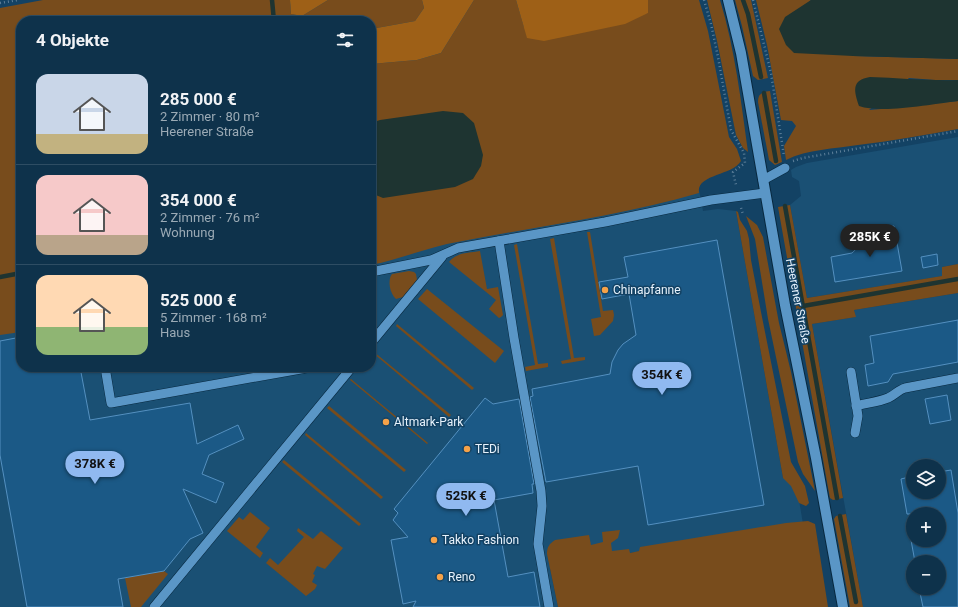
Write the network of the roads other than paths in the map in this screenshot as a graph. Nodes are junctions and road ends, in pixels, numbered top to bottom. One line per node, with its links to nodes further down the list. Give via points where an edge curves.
1 (728, 0): 3 (main road, Heerener Straße, via 741,53)
2 (785, 168): 3 (lane)
3 (763, 180): 4 (main road, Heerener Straße)
4 (765, 193): 5 (lane, via 711,200); 18 (main road, Heerener Straße)
5 (499, 241): 6 (lane, via 458,248); 17 (lane, via 541,491 538,544)
6 (442, 256): 7 (lane, via 421,263); 8 (lane)
7 (376, 271)
8 (376, 337)
9 (106, 372): 10 (lane, via 111,403)
10 (284, 372)
11 (348, 372): 16 (lane)
12 (851, 372): 14 (lane)
13 (958, 378): 14 (lane, via 905,388 898,390 893,396)
14 (856, 406): 15 (lane, via 858,416)
15 (854, 433)
16 (154, 607)
17 (549, 607)
18 (843, 607)

